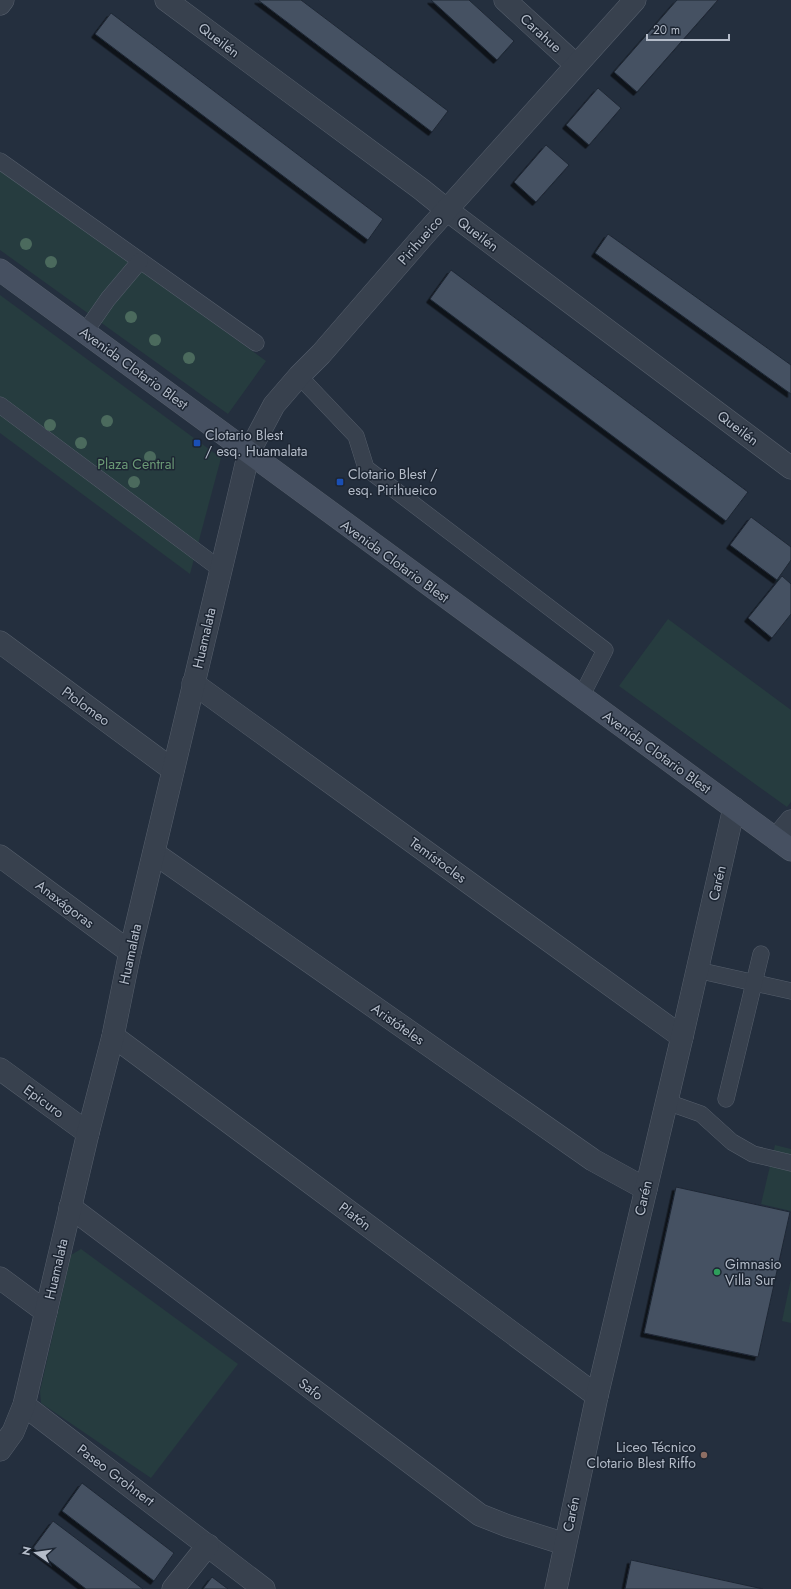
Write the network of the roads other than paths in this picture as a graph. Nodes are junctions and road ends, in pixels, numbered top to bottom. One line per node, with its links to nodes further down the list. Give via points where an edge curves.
1 (3, 0): 5 (street)
2 (166, 0): 8 (street, Queilén)
3 (505, 0): 6 (street, Carahue)
4 (635, 0): 6 (street, Pirihueico)
5 (0, 4)
6 (576, 65): 8 (street, Pirihueico)
7 (0, 161): 9 (lane)
8 (447, 210): 13 (street, Pirihueico); 16 (street, Queilén)
9 (140, 261): 11 (lane, via 108,299); 12 (lane)
10 (0, 270): 11 (main road, Avenida Clotario Blest)
11 (85, 332): 15 (main road, Avenida Clotario Blest)
12 (256, 343)
13 (299, 376): 15 (street, Pirihueico, via 274,404); 20 (lane, via 356,436 366,468 605,650)
14 (0, 405): 17 (lane)
15 (248, 452): 17 (street, Huamalata); 20 (main road, Avenida Clotario Blest)
16 (791, 468)
17 (220, 569): 19 (street, Huamalata)
18 (0, 642): 21 (street, Ptolomeo)
19 (193, 683): 21 (street, Huamalata); 33 (street, Temístocles)
20 (581, 697): 22 (main road, Avenida Clotario Blest)
21 (173, 770): 25 (street, Huamalata)
22 (734, 808): 24 (main road, Avenida Clotario Blest); 29 (street, Carén)
23 (791, 822): 24 (street)
24 (783, 844)
25 (154, 853): 27 (street, Huamalata); 39 (street, Aristóteles, via 586,1155)
26 (0, 856): 27 (street, Anaxágoras)
27 (130, 952): 32 (street, Huamalata)
28 (760, 954): 30 (lane)
29 (697, 970): 30 (lane); 33 (street, Carén)
30 (754, 983): 31 (lane); 35 (lane)
31 (791, 991)
32 (113, 1036): 37 (street, Huamalata); 43 (street, Platón)
33 (682, 1037): 36 (street, Carén)
34 (0, 1069): 37 (street, Epicuro)
35 (726, 1100)
36 (666, 1102): 38 (lane, via 701,1114 732,1142 753,1154); 39 (street, Carén)
37 (88, 1133): 40 (street, Huamalata)
38 (791, 1163)
39 (646, 1189): 43 (street, Carén)
40 (70, 1208): 42 (street, Huamalata); 46 (street, Safo, via 480,1515)
41 (0, 1278): 42 (street)
42 (46, 1312): 44 (street, Huamalata)
43 (597, 1396): 46 (street, Carén)
44 (24, 1405): 45 (street, Huamalata, via 13,1432); 47 (street, Paseo Grohnert)
45 (0, 1450)
46 (565, 1544): 50 (street, Carén)
47 (208, 1545): 48 (street); 49 (street, Paseo Grohnert)
48 (173, 1589)
49 (264, 1589)
50 (556, 1589)

